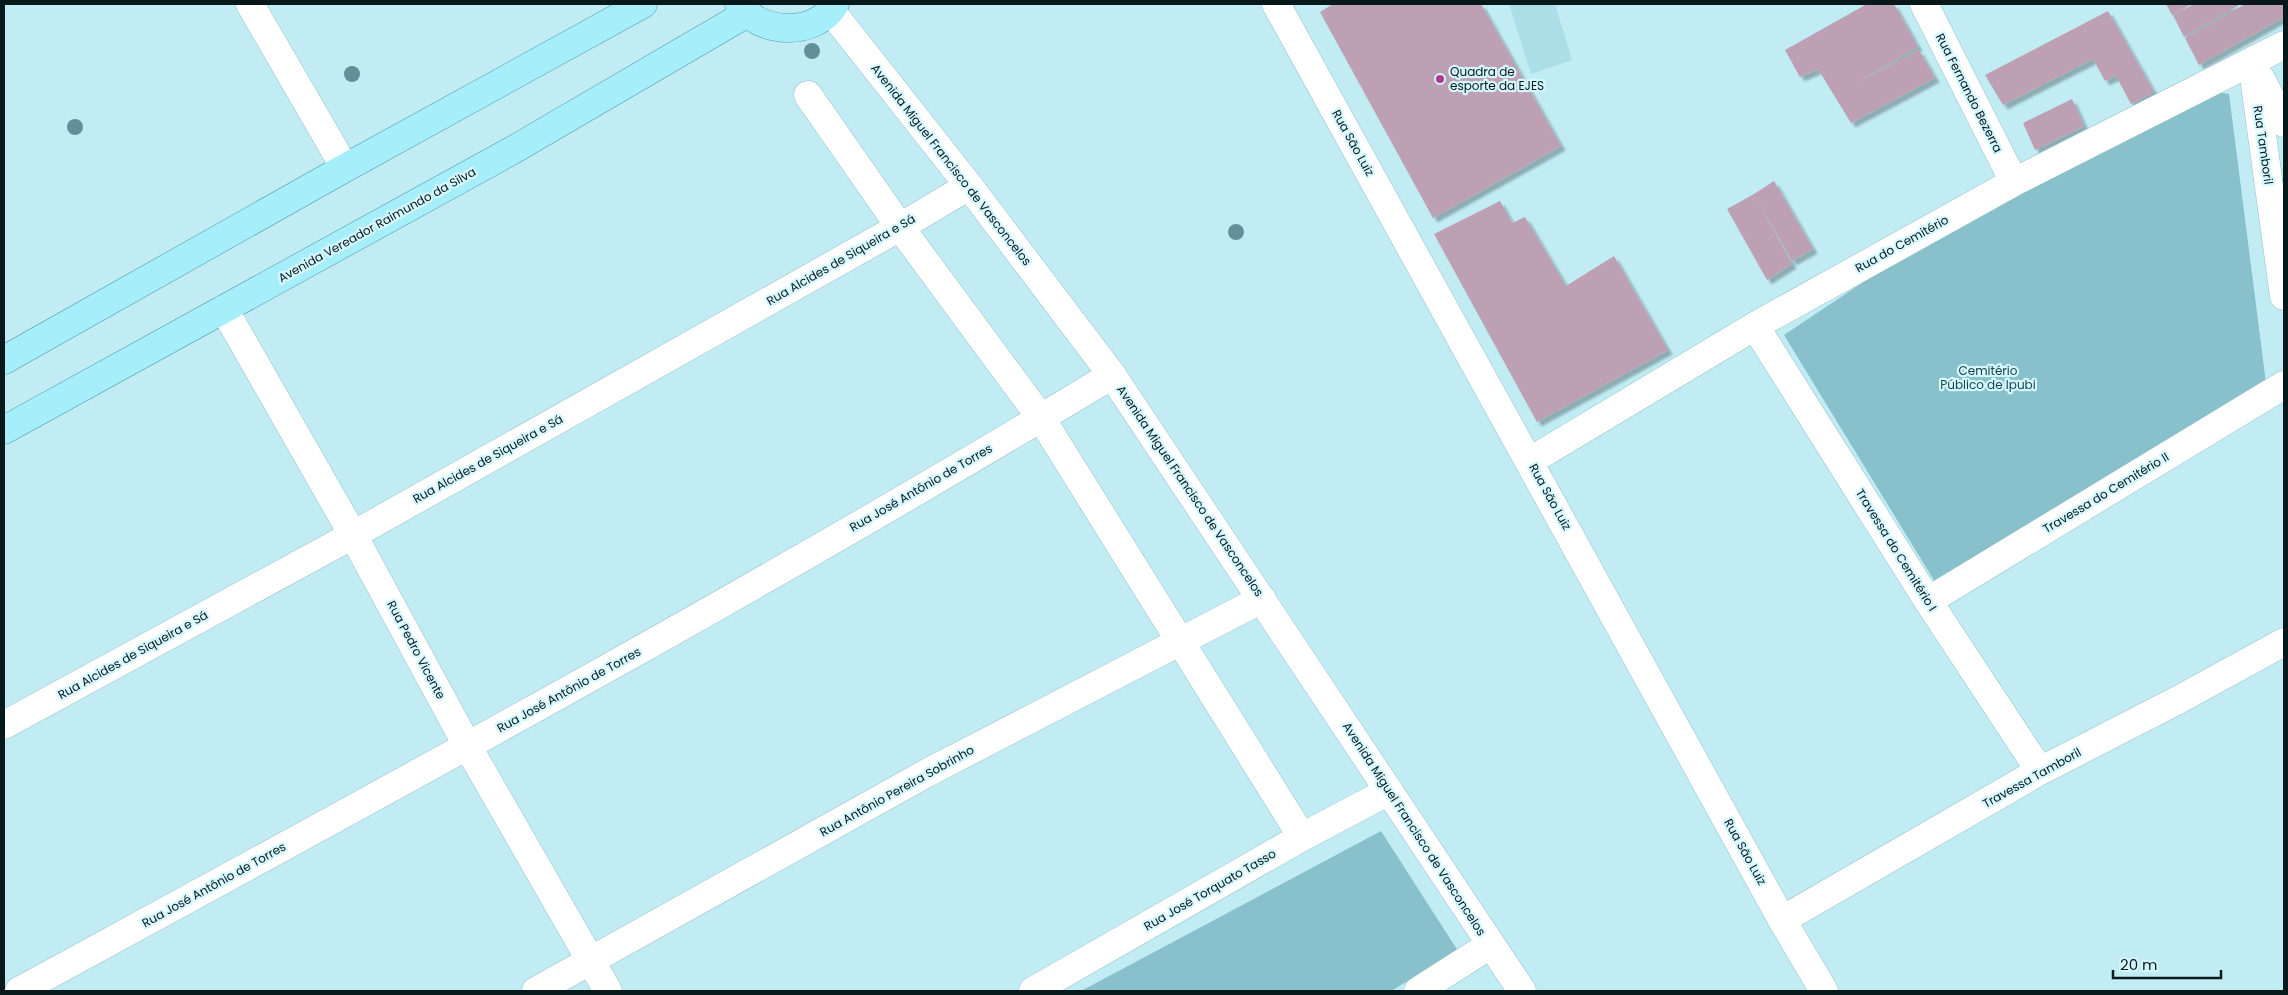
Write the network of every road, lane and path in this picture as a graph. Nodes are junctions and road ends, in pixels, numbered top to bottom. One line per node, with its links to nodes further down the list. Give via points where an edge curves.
1 (250, 4): 11 (street)
2 (643, 4): 11 (main road)
3 (1276, 4): 23 (street, Rua São Luiz)
4 (1924, 4): 12 (street, Rua Fernando Bezerra)
5 (833, 7): 6 (main road, via 804,27 773,28); 13 (street, Avenida Miguel Francisco de Vasconcelos)
6 (742, 9): 16 (main road, Avenida Vereador Raimundo da Silva, via 513,150)
7 (2284, 45): 8 (street, Rua do Cemitério)
8 (2252, 62): 10 (street, Rua Tamboril); 12 (street, Rua do Cemitério); 15 (street, Rua Tamboril)
9 (808, 95): 14 (street)
10 (2284, 123)
11 (345, 168): 18 (main road)
12 (2014, 182): 17 (street, Rua do Cemitério)
13 (969, 186): 14 (street, Rua Alcides de Siqueira e Sá); 19 (street, Avenida Miguel Francisco de Vasconcelos)
14 (900, 227): 21 (street); 24 (street, Rua Alcides de Siqueira e Sá)
15 (2284, 296)
16 (224, 309): 22 (main road, Avenida Vereador Raimundo da Silva); 24 (street, Rua Pedro Vicente)
17 (1755, 326): 23 (street, Rua do Cemitério); 26 (street, Travessa do Cemitério I)
18 (4, 360)
19 (1112, 375): 21 (street, Rua José Antônio de Torres); 25 (street, Avenida Miguel Francisco de Vasconcelos)
20 (2284, 385): 26 (street, Travessa do Cemitério II)
21 (1041, 418): 27 (street); 30 (street, Rua José Antônio de Torres)
22 (4, 430)
23 (1530, 461): 34 (street, Rua São Luiz)
24 (353, 535): 29 (street, Rua Alcides de Siqueira e Sá); 30 (street, Rua Pedro Vicente)
25 (1262, 599): 27 (street, Rua Antônio Pereira Sobrinho); 32 (street, Avenida Miguel Francisco de Vasconcelos)
26 (1928, 601): 31 (street, Travessa do Cemitério I)
27 (1178, 641): 33 (street); 36 (street, Rua Antônio Pereira Sobrinho, via 925,774)
28 (2284, 642): 31 (street, Travessa Tamboril)
29 (4, 725)
30 (468, 747): 36 (street, Rua Pedro Vicente); 37 (street, Rua José Antônio de Torres)
31 (2040, 772): 34 (street, Travessa Tamboril)
32 (1389, 791): 33 (street, Rua José Torquato Tasso); 35 (street, Avenida Miguel Francisco de Vasconcelos)
33 (1302, 837): 40 (street, Rua José Torquato Tasso)
34 (1782, 920): 43 (street, Rua São Luiz)
35 (1490, 946): 41 (street); 42 (street, Avenida Miguel Francisco de Vasconcelos)
36 (590, 962): 38 (street, Rua Antônio Pereira Sobrinho); 39 (street, Rua Pedro Vicente)
37 (19, 991)
38 (536, 991)
39 (608, 991)
40 (1034, 991)
41 (1418, 991)
42 (1522, 991)
43 (1824, 991)

